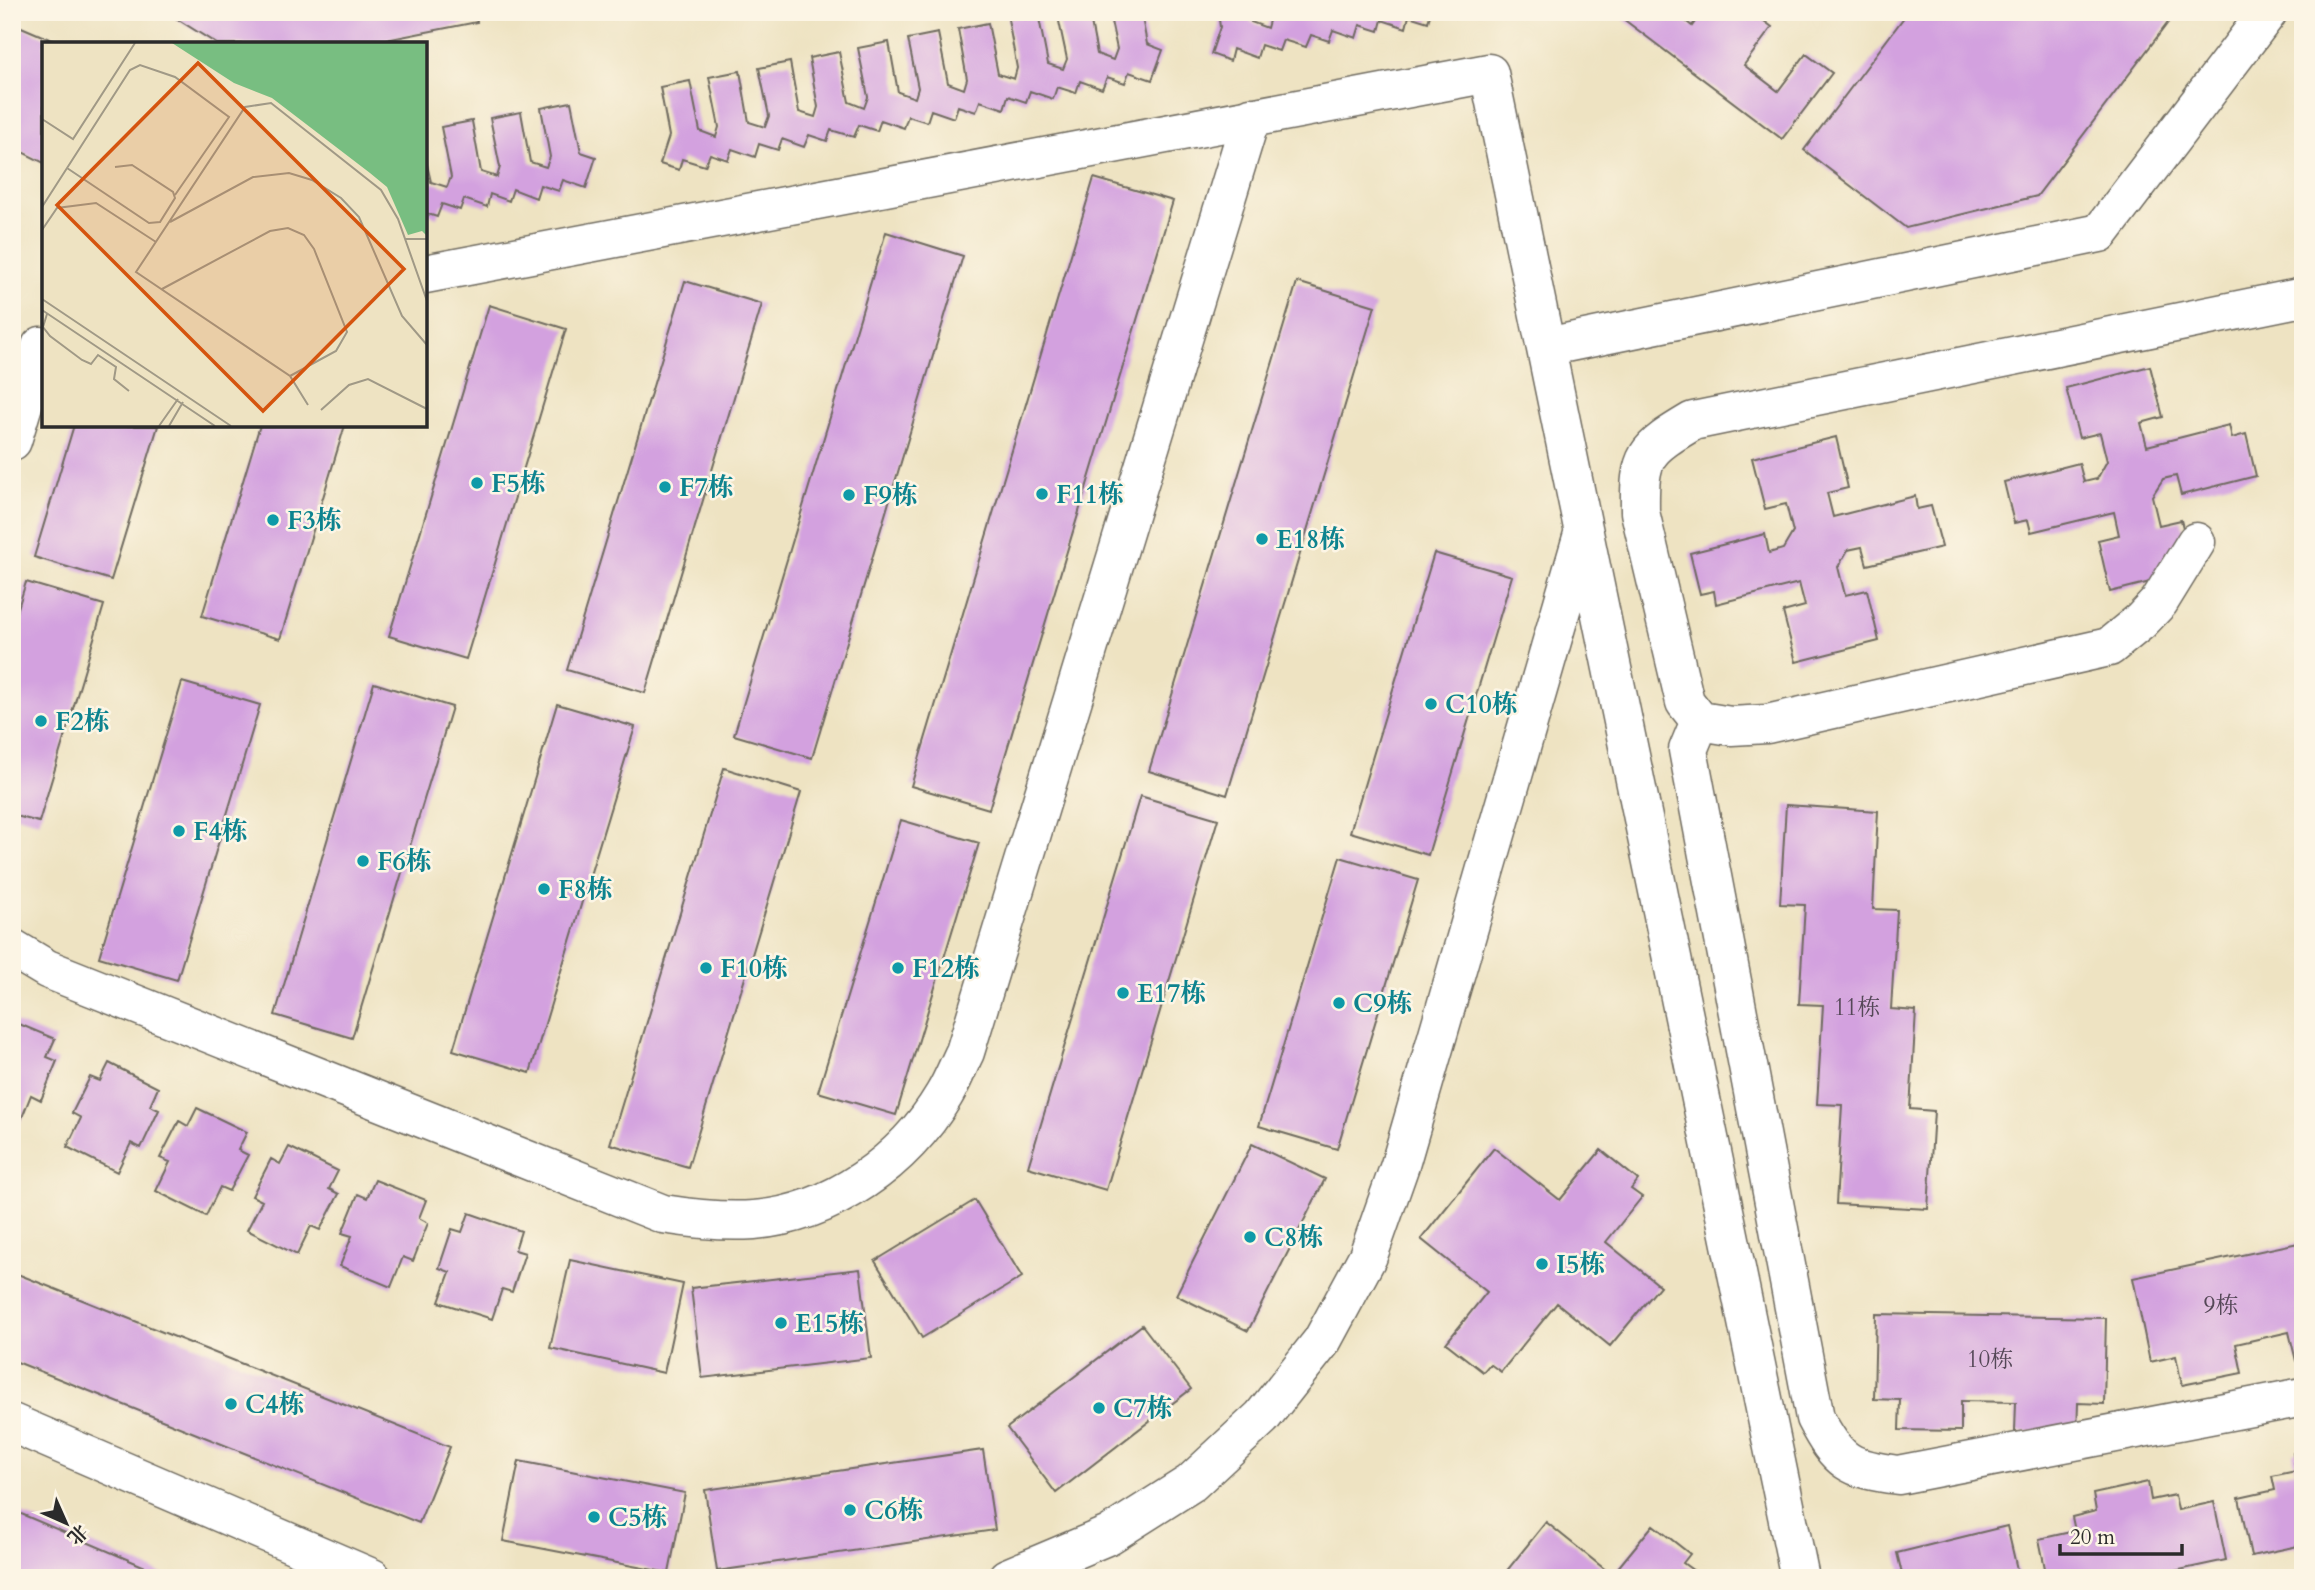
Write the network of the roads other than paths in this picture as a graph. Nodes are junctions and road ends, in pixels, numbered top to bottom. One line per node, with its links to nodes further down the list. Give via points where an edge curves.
1 (2267, 12): 6 (lane, via 2100,233)
2 (1251, 117): 3 (lane); 6 (lane, via 1489,73); 11 (lane, via 965,1052 932,1114 884,1166 802,1210 756,1220 709,1221 663,1214 47,969)
3 (427, 274)
4 (2303, 297): 10 (lane, via 1693,421 1665,438 1644,458 1640,512 1685,702)
5 (32, 344): 7 (lane)
6 (1546, 347): 8 (lane)
7 (12, 441)
8 (1584, 530): 15 (lane, via 1400,1165 1368,1256 1322,1341 1262,1417 1191,1483 1109,1535); 16 (lane)
9 (2196, 542): 10 (lane, via 2159,602 2109,647 1767,724 1731,726)
10 (1700, 721): 12 (lane, via 1688,750 1815,1418 1835,1451 1866,1471 1898,1475)
11 (12, 948)
12 (2303, 1396)
13 (12, 1423): 14 (lane)
14 (372, 1578)
15 (1007, 1578)
16 (1800, 1578)

